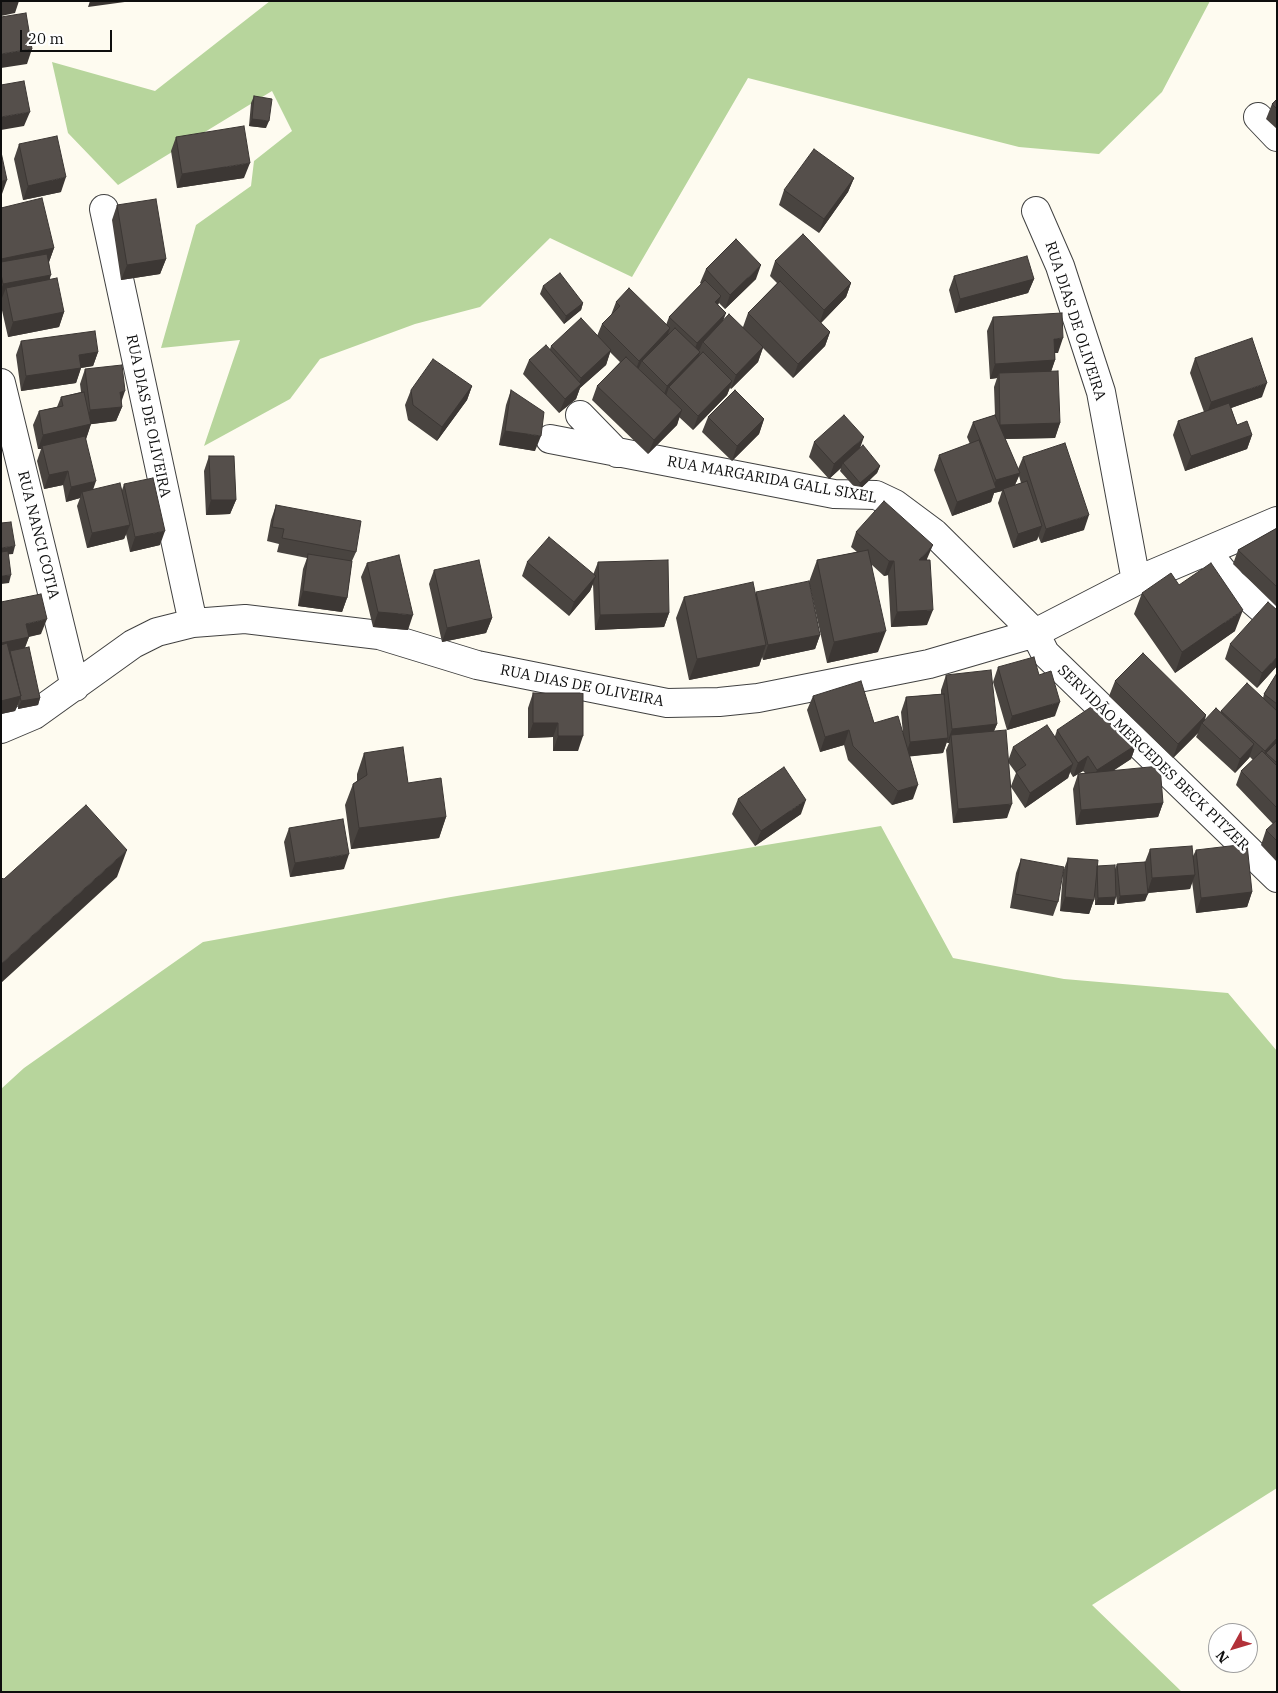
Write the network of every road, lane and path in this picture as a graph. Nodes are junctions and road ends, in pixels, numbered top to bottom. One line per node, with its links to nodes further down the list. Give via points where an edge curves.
1 (104, 209): 11 (street, RUA DIAS DE OLIVEIRA)
2 (1036, 211): 9 (street, RUA DIAS DE OLIVEIRA, via 1060,266 1101,392)
3 (1, 383): 13 (street, RUA NANCI COTIA)
4 (580, 414): 6 (street)
5 (550, 439): 6 (street, RUA MARGARIDA GALL SIXEL)
6 (617, 453): 12 (street, RUA MARGARIDA GALL SIXEL, via 834,494 876,496 895,504 934,532)
7 (1277, 521): 8 (street, RUA DIAS DE OLIVEIRA)
8 (1207, 552): 9 (street, RUA DIAS DE OLIVEIRA); 10 (street, via 1232,583)
9 (1136, 581): 12 (street, RUA DIAS DE OLIVEIRA)
10 (1277, 622)
11 (193, 623): 12 (street, RUA DIAS DE OLIVEIRA, via 245,619 379,635 477,665 667,703 758,698 929,664); 13 (street, RUA DIAS DE OLIVEIRA, via 158,632 133,644)
12 (1035, 633): 15 (street, SERVIDÃO MERCEDES BECK PITZER, via 1045,653)
13 (75, 687): 14 (street, RUA DIAS DE OLIVEIRA, via 34,715)
14 (1, 729)
15 (1277, 878)

